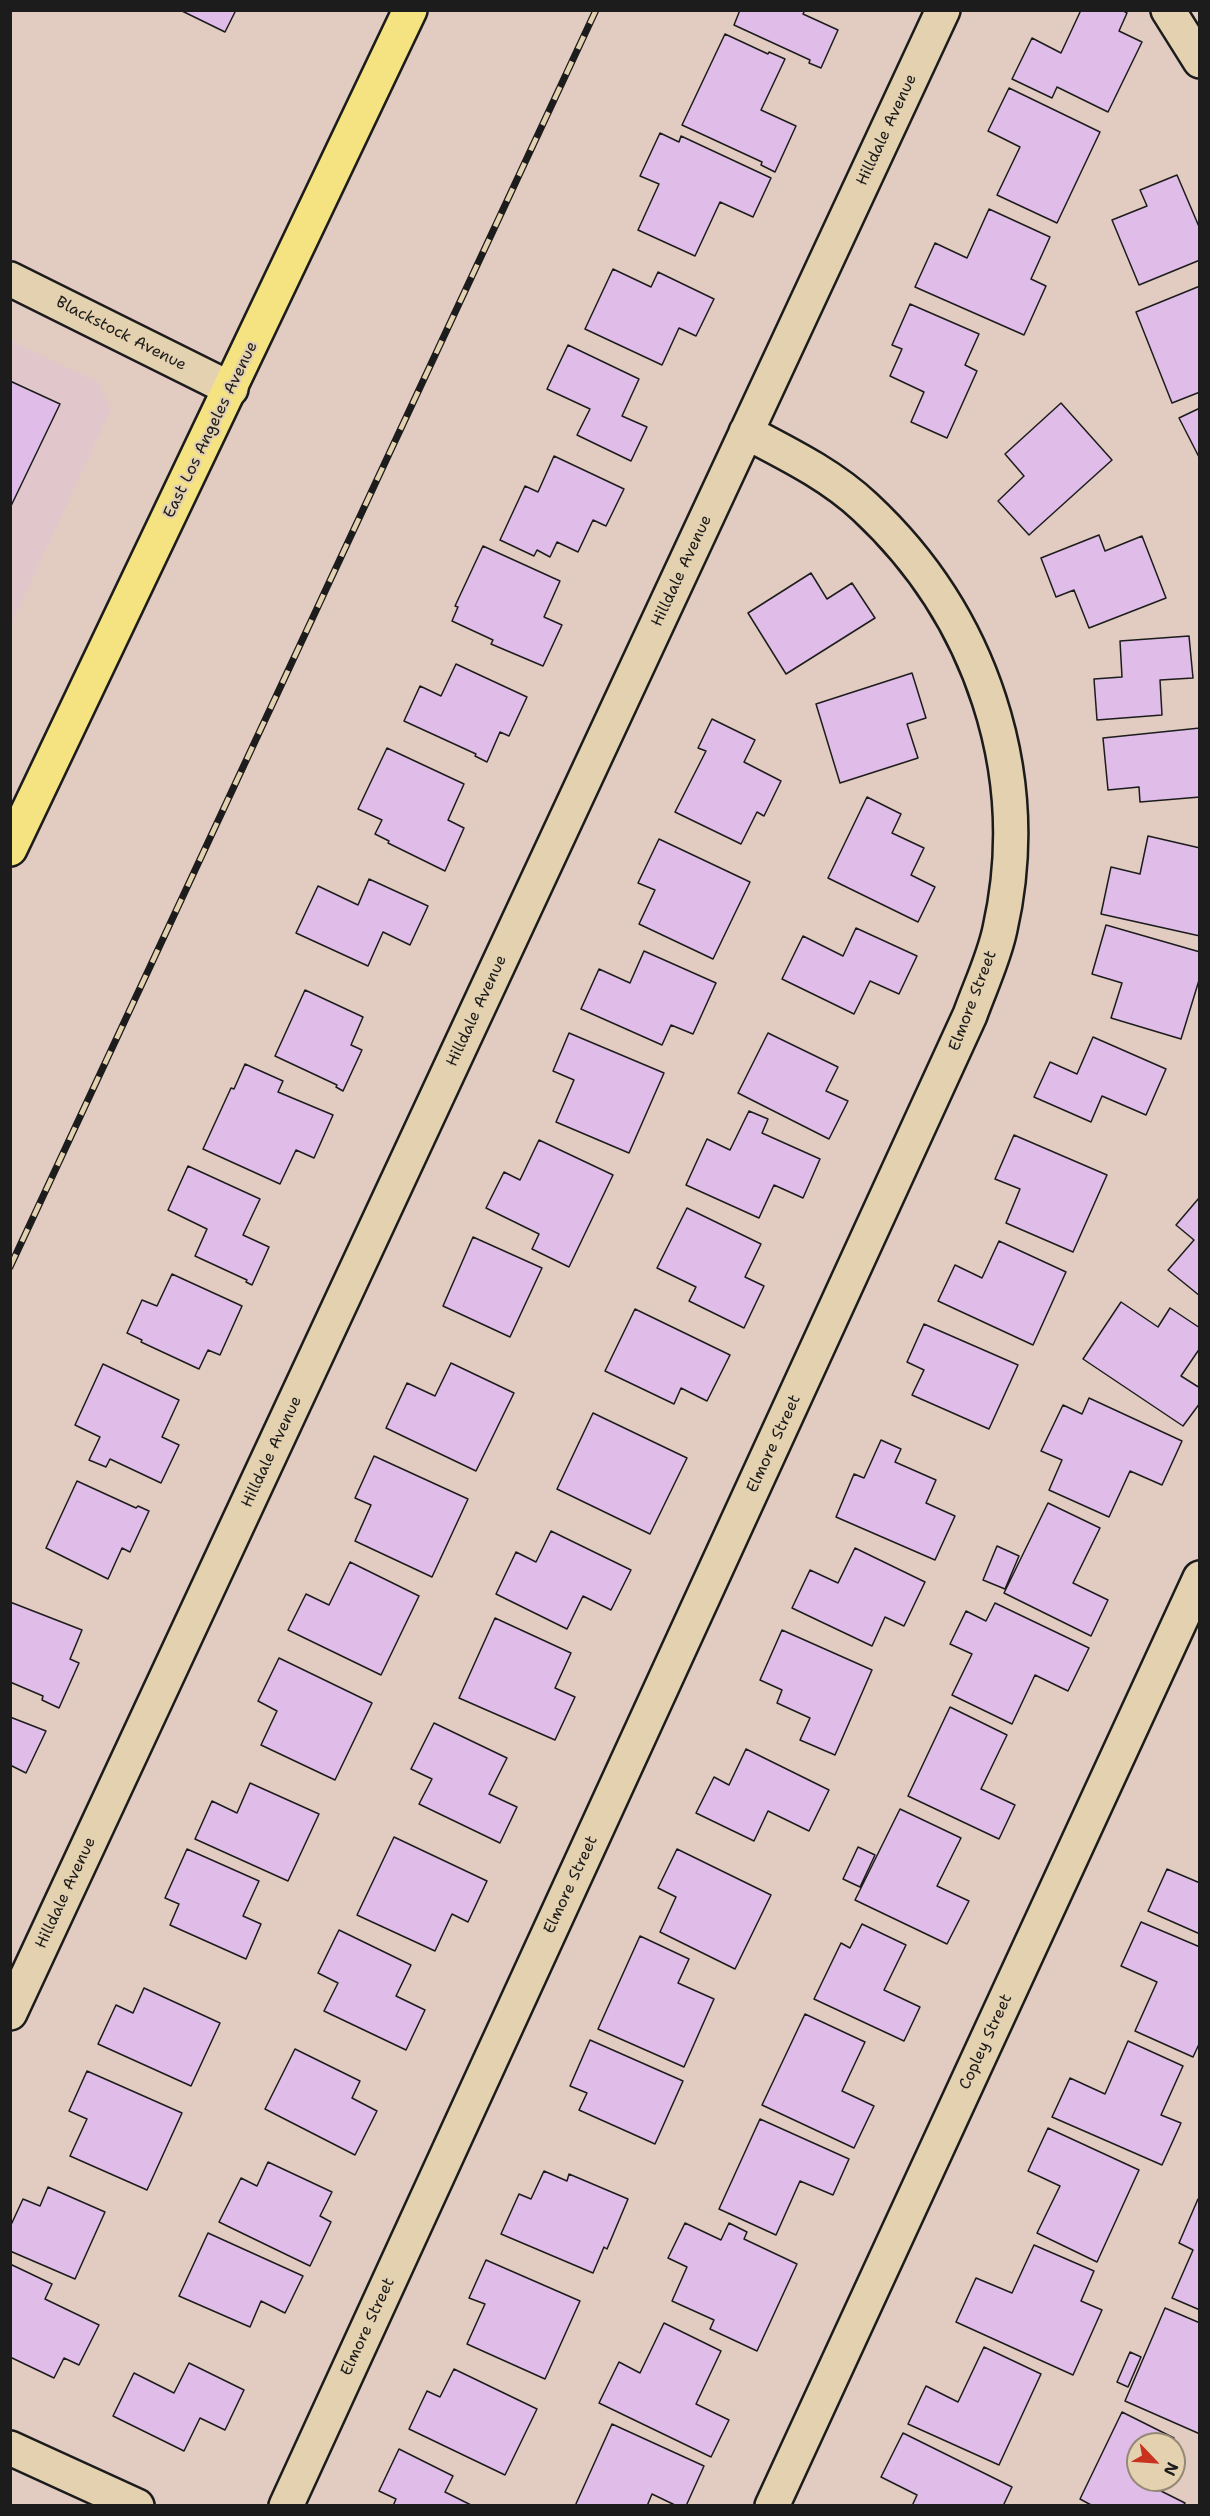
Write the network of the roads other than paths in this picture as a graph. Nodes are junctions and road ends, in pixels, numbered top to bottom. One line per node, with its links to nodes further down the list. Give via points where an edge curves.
1 (410, 10): 6 (main road, East Los Angeles Avenue)
2 (944, 10): 7 (street, Hilldale Avenue)
3 (1168, 10): 4 (street)
4 (1200, 61)
5 (10, 279): 6 (street, Blackstock Avenue)
6 (231, 389): 8 (main road, East Los Angeles Avenue)
7 (746, 432): 10 (street, Hilldale Avenue); 13 (street, Elmore Street, via 809,465 865,506 920,566 962,632 992,705 1008,780 1010,861 1000,930 970,1016)
8 (11, 847)
9 (1200, 1578): 14 (street, Copley Street)
10 (10, 2013)
11 (10, 2448): 12 (street)
12 (137, 2505)
13 (286, 2505)
14 (772, 2505)

